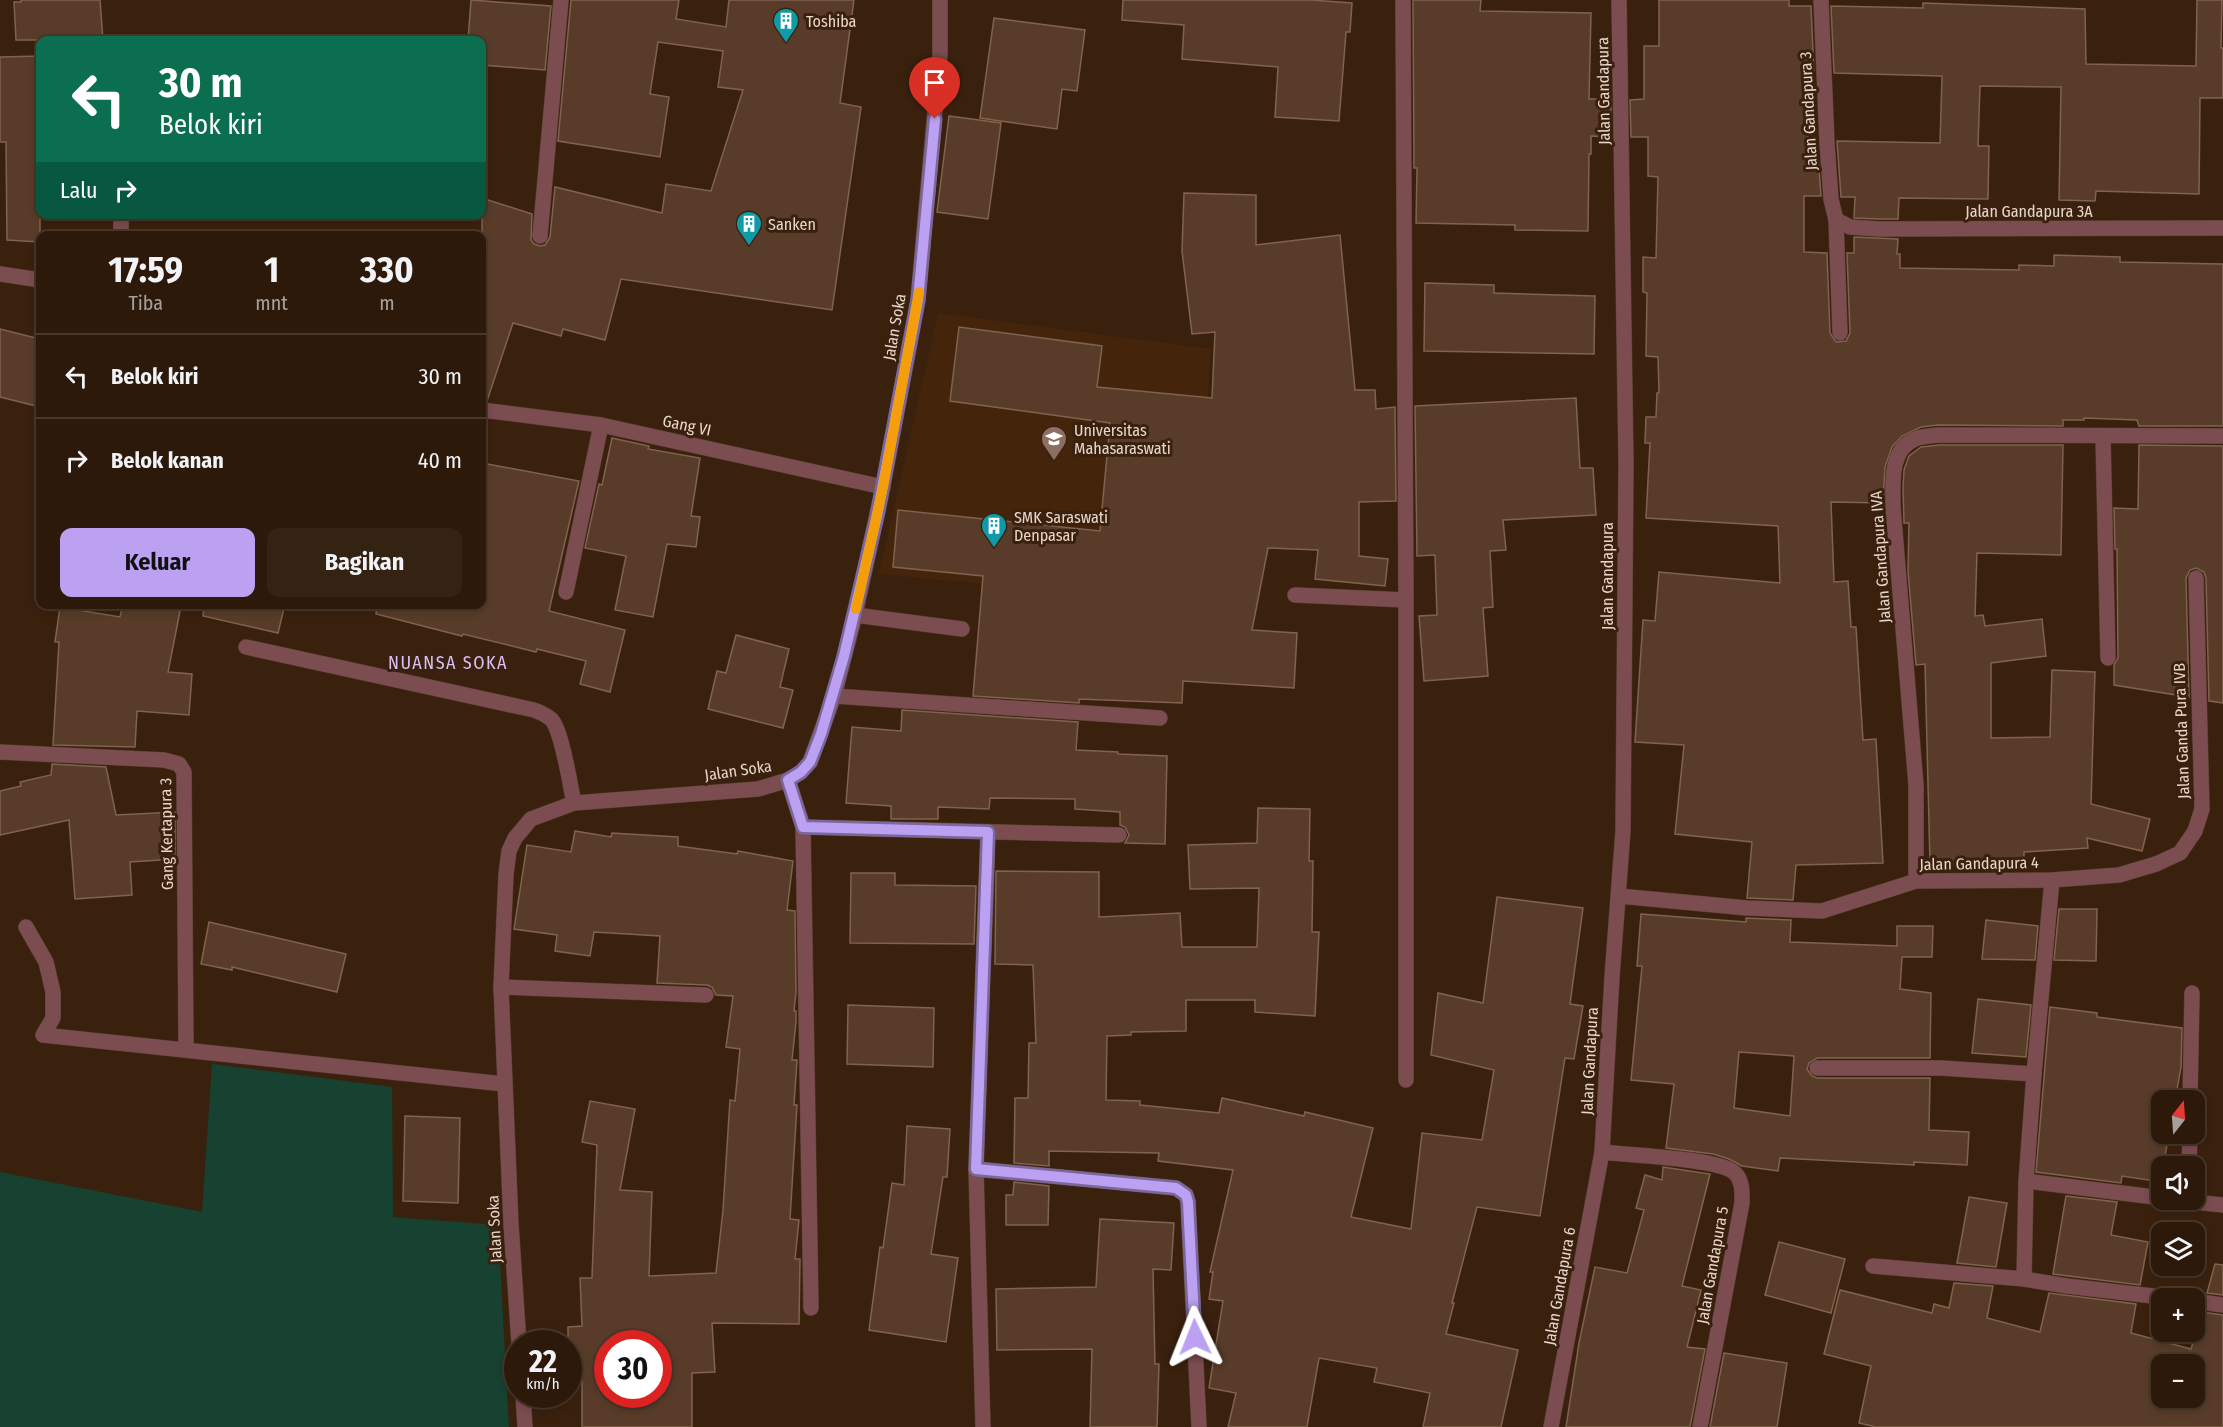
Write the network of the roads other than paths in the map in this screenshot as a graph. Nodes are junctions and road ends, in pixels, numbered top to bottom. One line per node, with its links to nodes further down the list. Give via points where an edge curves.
1 (561, 0): 8 (street)
2 (940, 0): 16 (street, Jalan Soka, via 940,54 918,300)
3 (1402, 0): 20 (street)
4 (1619, 0): 35 (street, Jalan Gandapura, via 1626,476)
5 (1821, 0): 6 (street, Jalan Gandapura 3, via 1827,143)
6 (1836, 220): 7 (street, Jalan Gandapura 3A, via 1850,227 1879,229); 11 (street, Jalan Gandapura 3)
7 (2223, 228)
8 (540, 236)
9 (0, 274): 10 (street)
10 (36, 279)
11 (1840, 333)
12 (486, 411): 13 (street, Gang VI)
13 (601, 425): 16 (street, Gang VI); 18 (street)
14 (2223, 436): 15 (street, Jalan Gandapura IVA)
15 (2103, 437): 24 (street); 34 (street, Jalan Gandapura IVA, via 1938,435 1915,439 1897,458 1893,507 1916,785)
16 (883, 487): 21 (street, Jalan Soka)
17 (2196, 578): 33 (street, Jalan Ganda Pura IVB, via 2202,809 2195,831 2180,853 2156,864 2119,875)
18 (566, 592)
19 (1295, 595): 20 (street)
20 (1406, 600): 43 (street)
21 (855, 615): 22 (street); 25 (street, Jalan Soka)
22 (962, 629)
23 (246, 647): 29 (street, via 542,713 557,729)
24 (2108, 658)
25 (834, 696): 26 (street); 28 (street, Jalan Soka, via 810,762)
26 (1160, 718)
27 (0, 752): 40 (street, Gang Kertapura 3, via 179,764 184,772)
28 (788, 780): 29 (street, Jalan Soka, via 758,789); 30 (street)
29 (574, 803): 37 (street, Jalan Soka, via 531,819 509,851)
30 (803, 827): 31 (street); 57 (street)
31 (988, 832): 32 (street); 47 (street)
32 (1119, 835)
33 (2052, 880): 34 (street, Jalan Gandapura 4); 42 (street, Jalan Gandapura 4)
34 (1916, 881): 35 (street, Jalan Gandapura 4, via 1822,911 1747,909)
35 (1619, 896): 46 (street, Jalan Gandapura)
36 (26, 927): 40 (street, via 46,962 53,992 53,1018 43,1035)
37 (501, 987): 39 (street); 44 (street, Jalan Soka)
38 (2192, 993): 45 (street)
39 (705, 995)
40 (186, 1049): 44 (street)
41 (1817, 1068): 42 (street, via 1941,1068)
42 (2034, 1074): 48 (street, Jalan Gandapura 4)
43 (1406, 1080)
44 (504, 1084): 58 (street, Jalan Soka)
45 (2190, 1090)
46 (1602, 1152): 63 (street, Jalan Gandapura 6); 64 (street, Jalan Gandapura 5, via 1719,1165 1735,1173 1742,1185 1743,1203)
47 (976, 1169): 61 (street); 62 (street, via 1176,1188 1186,1195)
48 (2026, 1181): 49 (street); 53 (street, Jalan Gandapura 4)
49 (2151, 1197)
50 (2205, 1203): 51 (street)
51 (2223, 1205)
52 (1873, 1266): 53 (street)
53 (2024, 1279): 54 (street)
54 (2151, 1296)
55 (2205, 1303): 56 (street)
56 (2223, 1305)
57 (811, 1308)
58 (518, 1330)
59 (523, 1408): 60 (street)
60 (525, 1427)
61 (982, 1427)
62 (1199, 1427)
63 (1551, 1427)
64 (1700, 1427)

